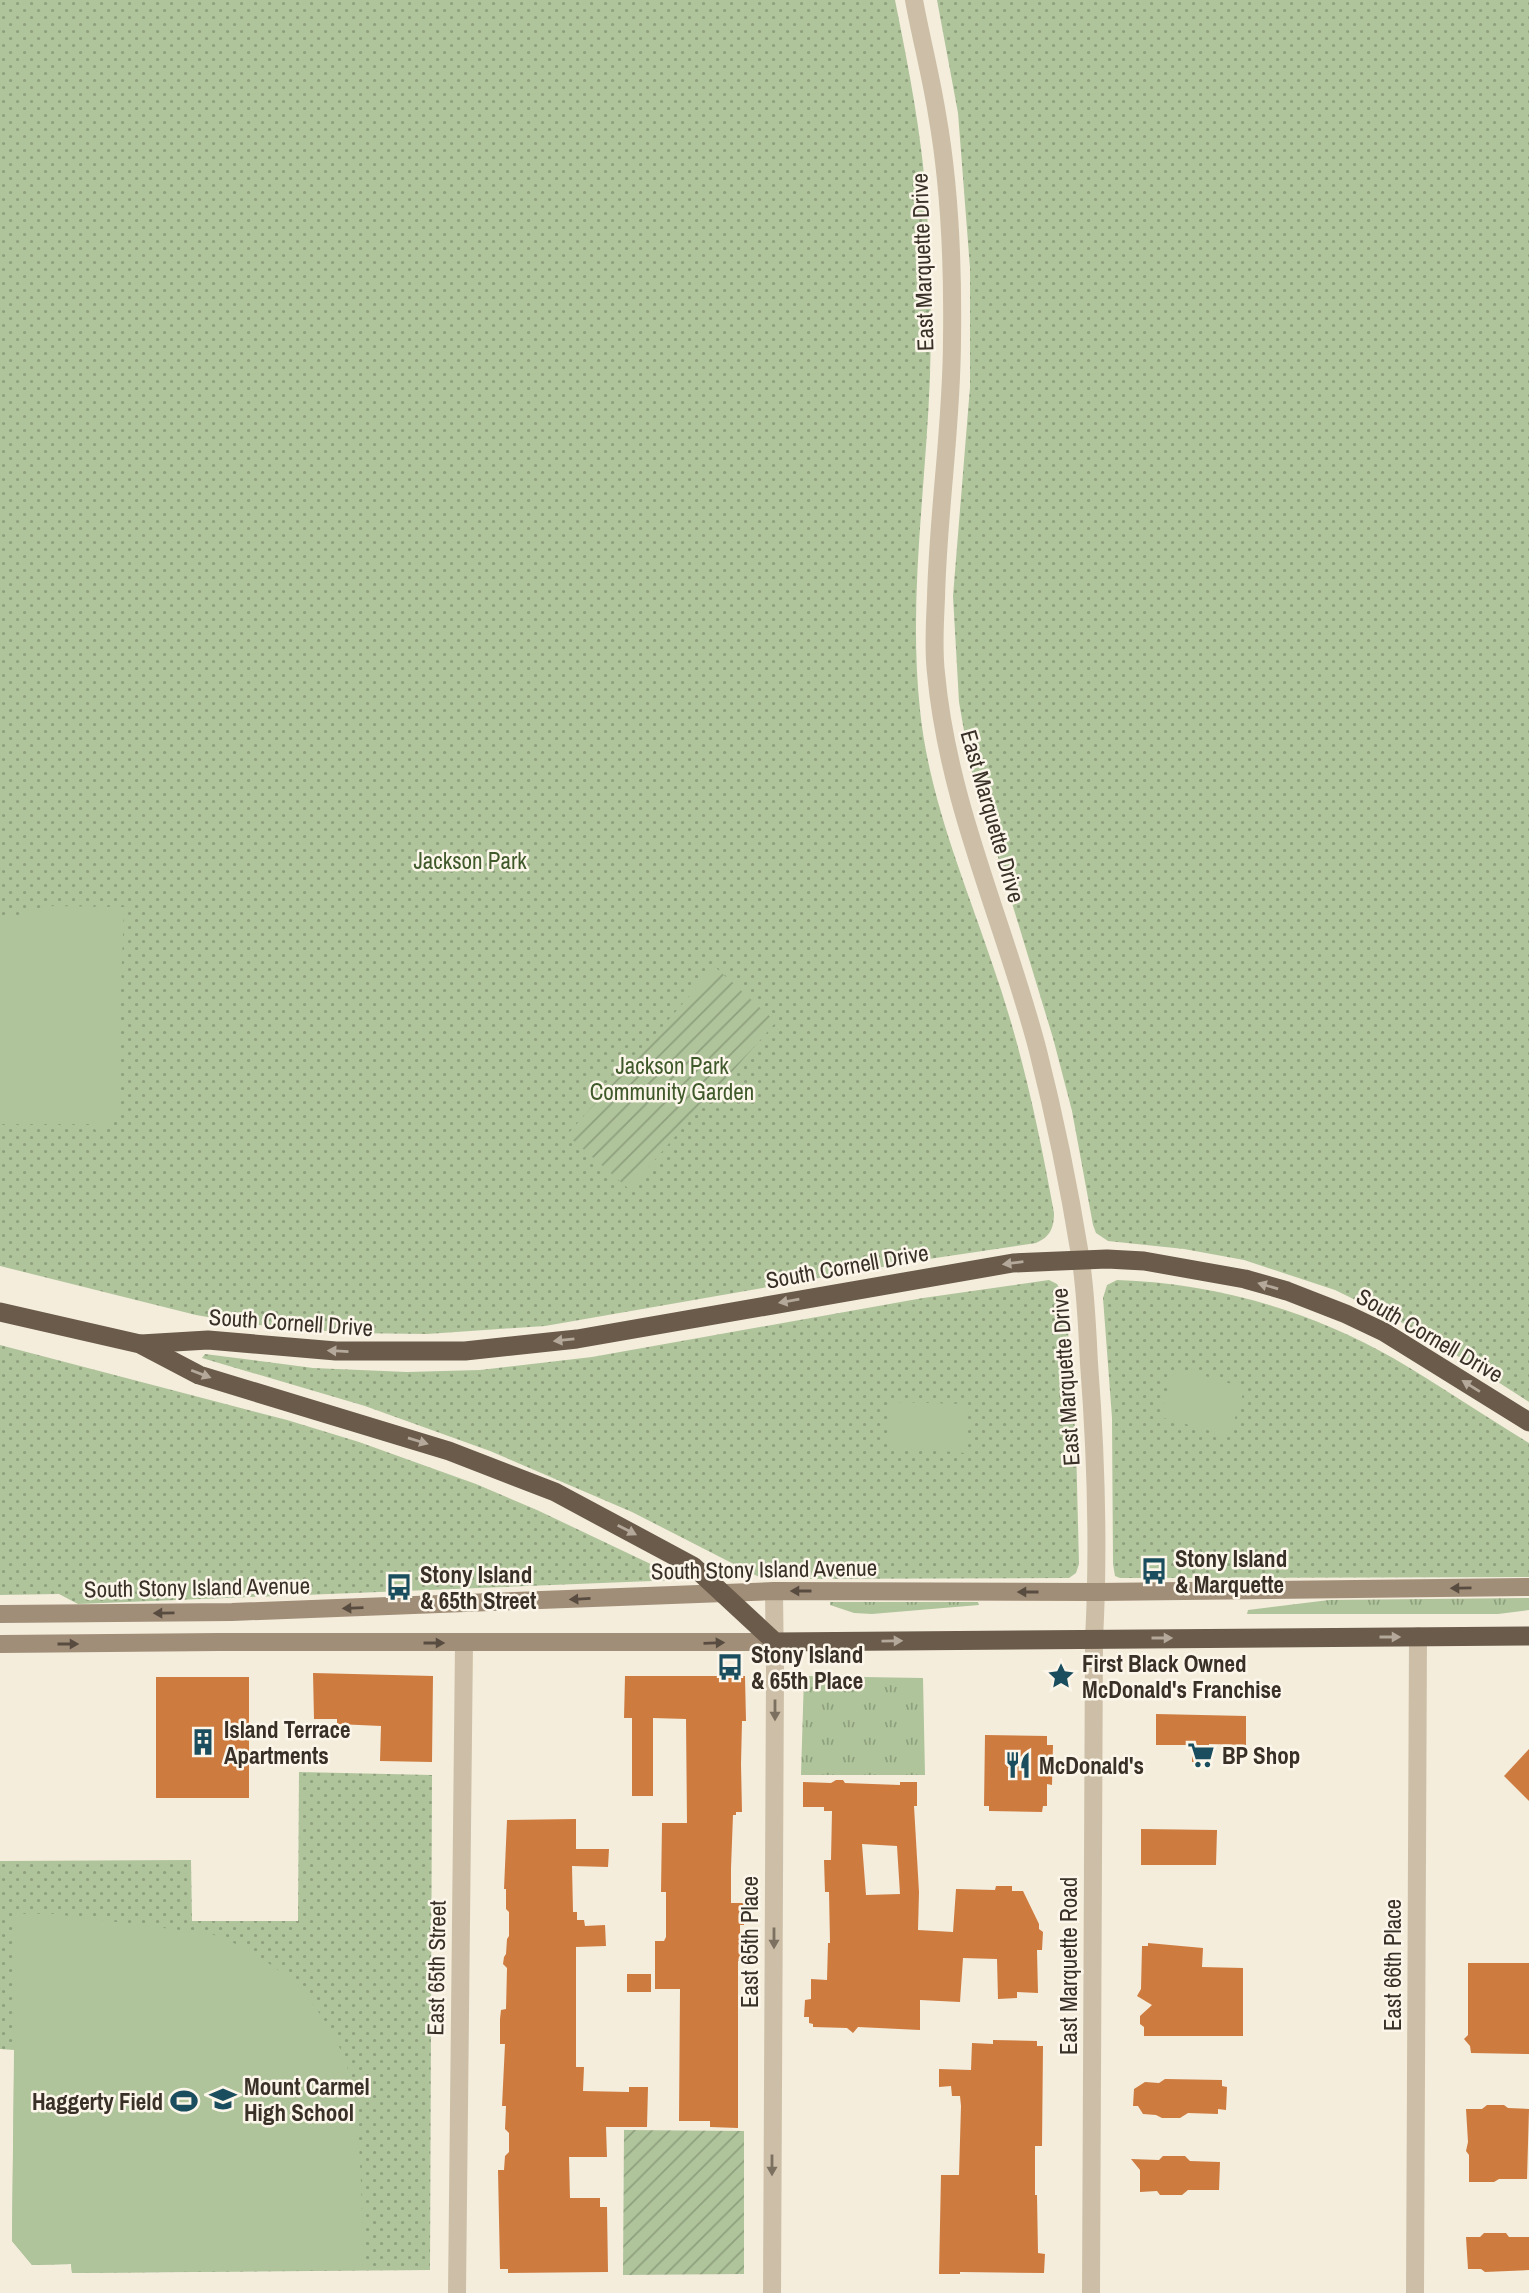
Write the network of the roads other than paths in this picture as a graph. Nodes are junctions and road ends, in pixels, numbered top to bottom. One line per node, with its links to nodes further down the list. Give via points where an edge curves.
1 (914, 0): 2 (street, East Marquette Drive, via 938,116 949,244 952,341 935,625 942,723 965,823 1038,1053)
2 (1081, 1259): 4 (highway, South Cornell Drive, one-way to 4, via 1013,1263 577,1339 465,1351 336,1351 208,1340); 5 (highway, South Cornell Drive, one-way to 2, via 1384,1332 1287,1291 1155,1263); 8 (street, East Marquette Drive, via 1096,1451)
3 (0, 1312): 4 (highway, South Cornell Drive)
4 (140, 1344): 9 (highway, South Cornell Drive, one-way to 9, via 199,1375 449,1451 555,1493 693,1566)
5 (1529, 1422)
6 (1529, 1587): 8 (main road, South Stony Island Avenue, one-way to 8)
7 (774, 1591): 8 (main road, South Stony Island Avenue, one-way to 7); 9 (main road, South Stony Island Avenue); 14 (street, East 65th Place)
8 (1097, 1592): 13 (street, East Marquette Drive)
9 (722, 1593): 10 (main road, South Stony Island Avenue, one-way to 10, via 246,1612); 14 (highway, South Cornell Drive)
10 (0, 1614)
11 (1418, 1636): 12 (highway); 13 (highway, one-way to 11); 20 (street, East 66th Place)
12 (1529, 1636)
13 (1094, 1639): 14 (highway, one-way to 13); 19 (street, East Marquette Road)
14 (775, 1642): 15 (main road, one-way to 14); 18 (street, East 65th Place, one-way to 18)
15 (464, 1643): 16 (main road, one-way to 15); 17 (street, East 65th Street)
16 (0, 1644)
17 (457, 2293)
18 (772, 2293)
19 (1091, 2293)
20 (1415, 2293)

